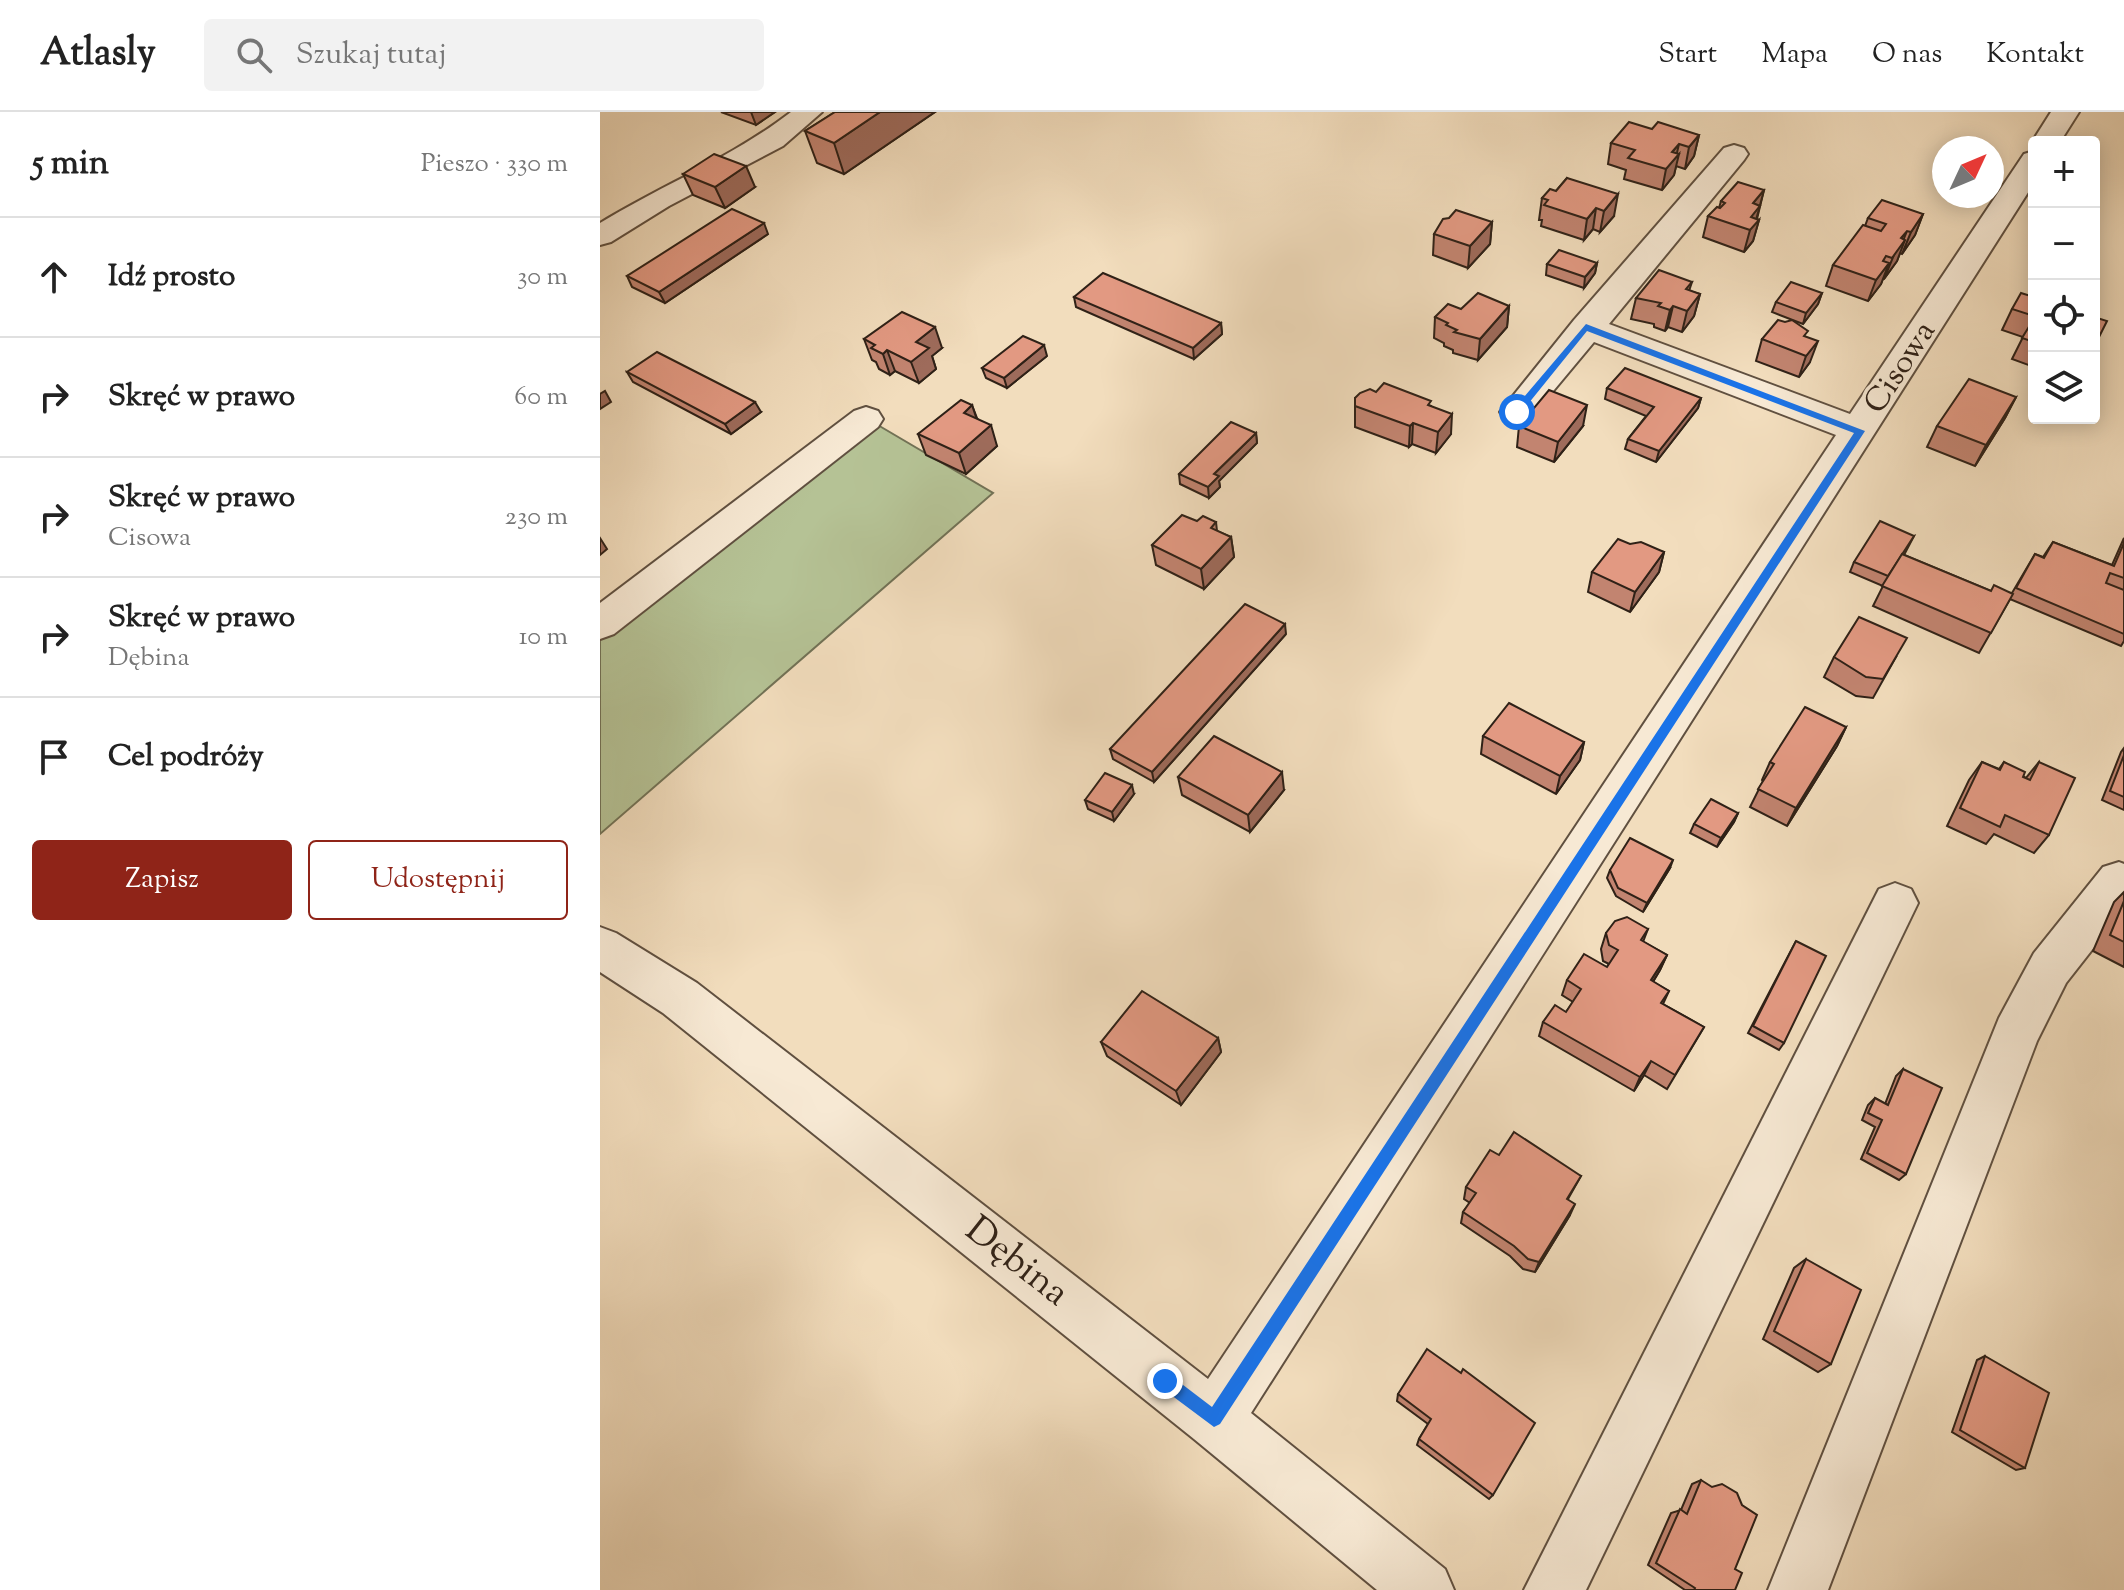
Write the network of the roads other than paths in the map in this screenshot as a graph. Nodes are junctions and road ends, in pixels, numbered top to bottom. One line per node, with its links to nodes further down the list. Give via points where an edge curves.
1 (808, 112): 6 (street, via 773,140)
2 (2065, 112): 3 (street)
3 (2050, 136)
4 (1734, 154): 7 (street)
5 (2028, 169): 10 (street, Cisowa)
6 (600, 236)
7 (1586, 327): 8 (street); 10 (street)
8 (1517, 412)
9 (866, 419): 11 (street)
10 (1860, 431): 15 (street, Cisowa)
11 (600, 624)
12 (2119, 881): 18 (street, via 2050,968 2016,1034)
13 (1895, 903): 17 (street)
14 (600, 947): 15 (street, Dębina, via 680,998)
15 (1214, 1419): 16 (street, Dębina)
16 (1424, 1590)
17 (1554, 1590)
18 (1798, 1590)

